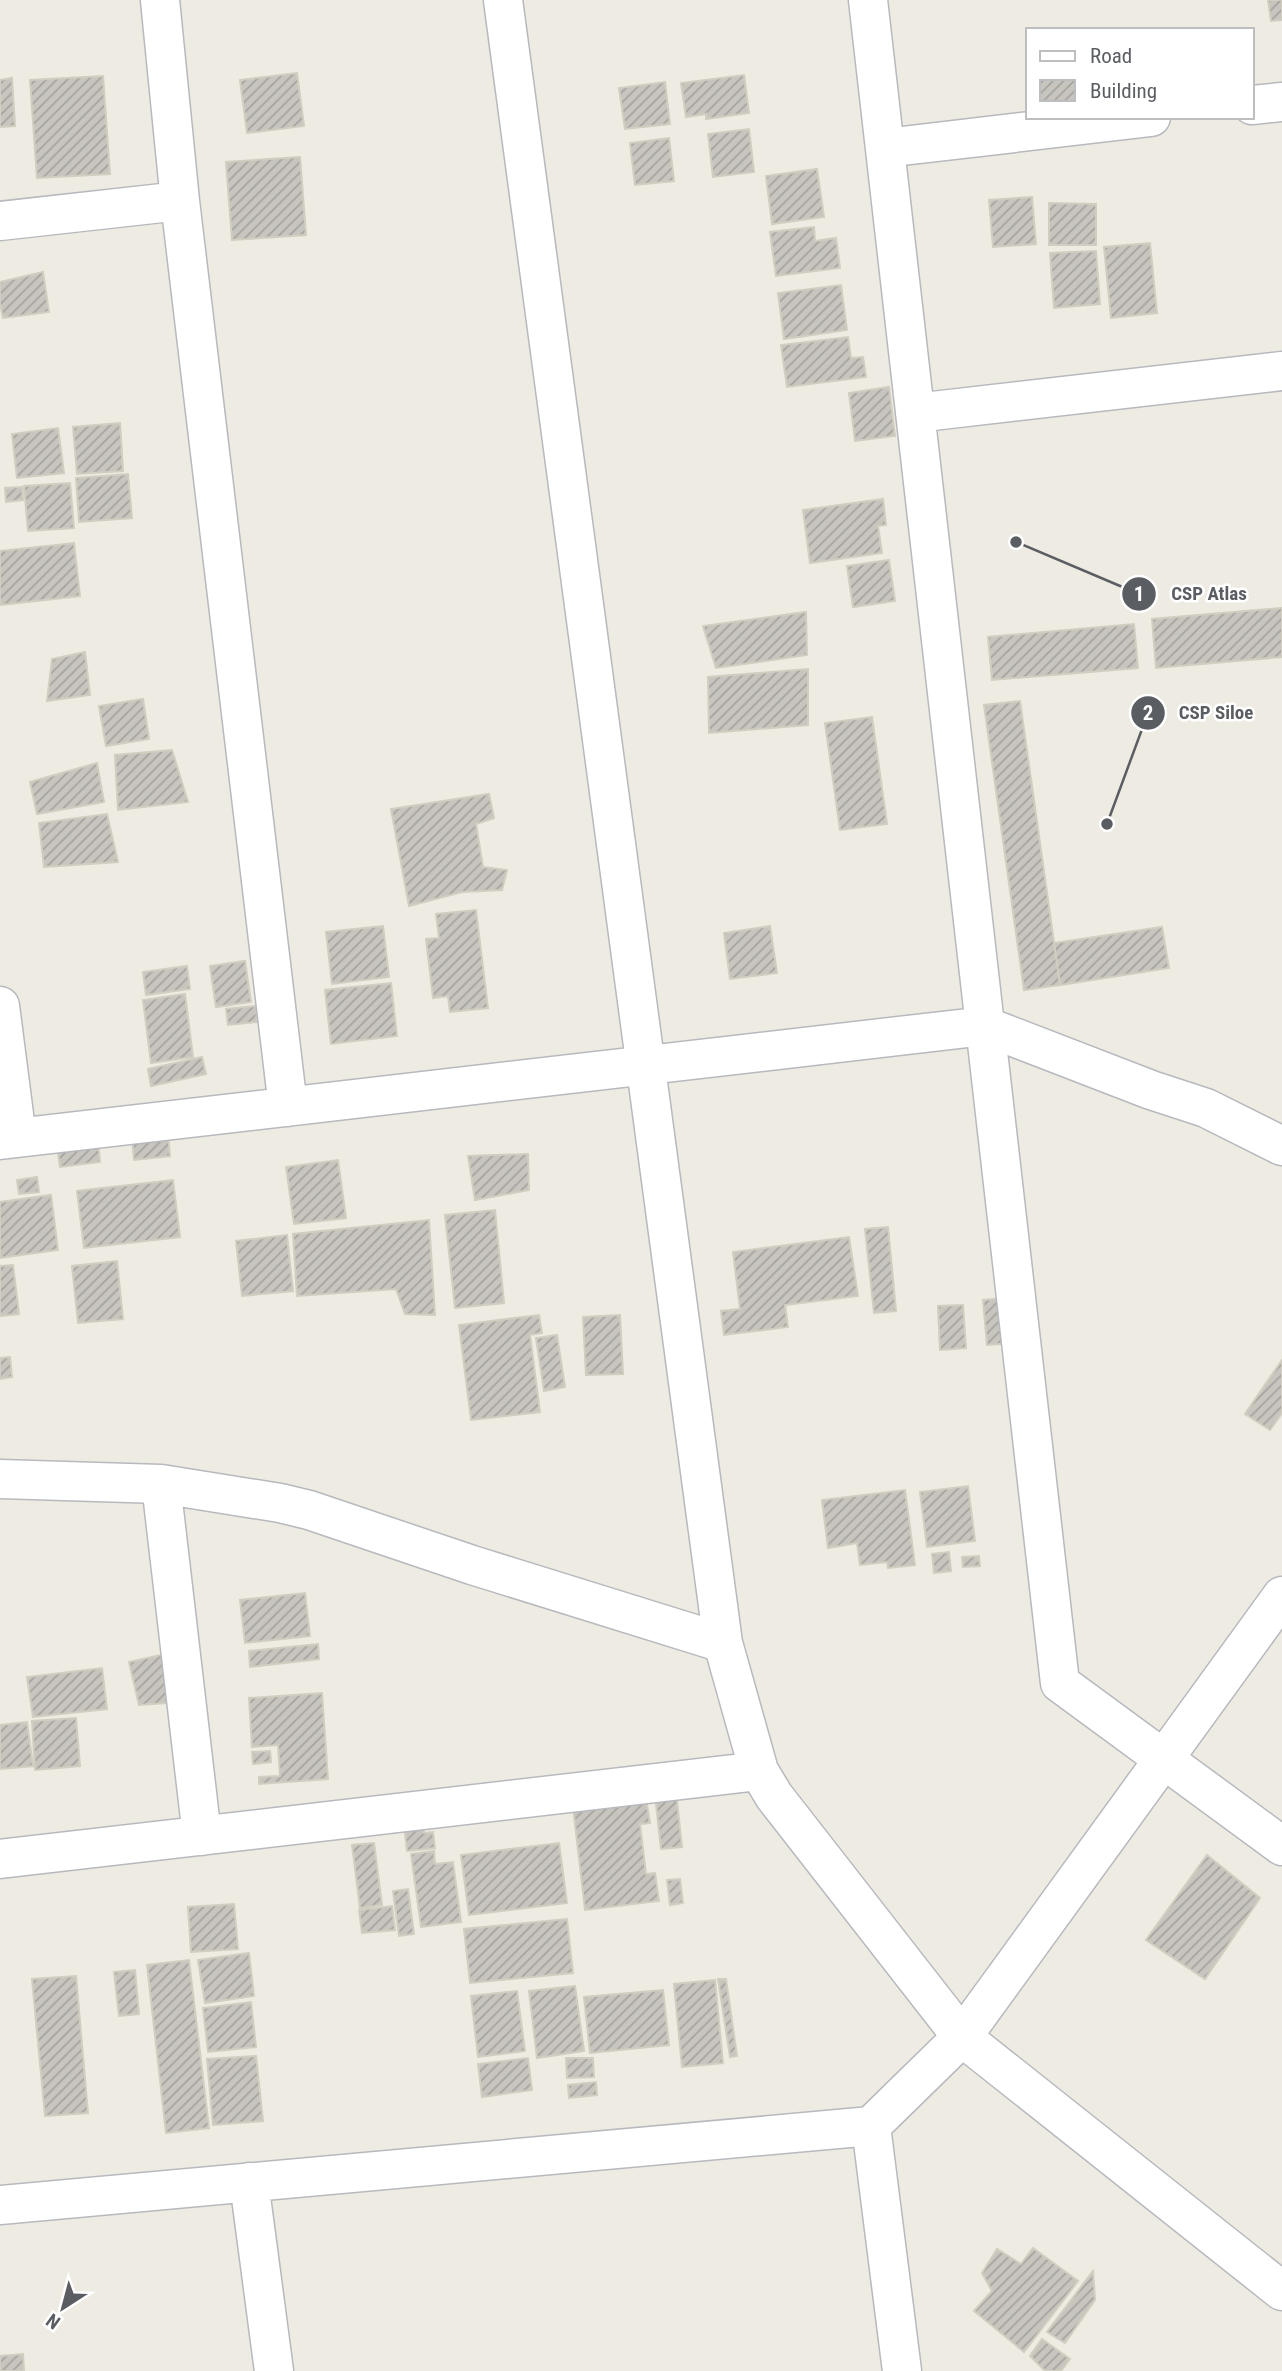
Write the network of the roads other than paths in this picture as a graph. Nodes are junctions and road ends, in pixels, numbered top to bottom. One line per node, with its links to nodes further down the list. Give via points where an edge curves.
1 (160, 0): 8 (street)
2 (503, 0): 14 (street)
3 (868, 0): 7 (street)
4 (1282, 102): 5 (street)
5 (1254, 105)
6 (1134, 119): 7 (street)
7 (885, 148): 11 (street)
8 (180, 201): 9 (street); 15 (street)
9 (0, 222)
10 (1282, 372): 11 (street)
11 (915, 414): 13 (street)
12 (0, 1006): 16 (street)
13 (985, 1026): 14 (street); 17 (street, via 1206,1108); 22 (street, via 1060,1683)
14 (646, 1065): 15 (street); 21 (street)
15 (288, 1107): 16 (street)
16 (8, 1139)
17 (1282, 1146)
18 (0, 1479): 19 (street)
19 (160, 1484): 21 (street, via 309,1510); 24 (street)
20 (1282, 1596): 22 (street)
21 (723, 1643): 23 (street)
22 (1163, 1759): 25 (street); 27 (street)
23 (759, 1771): 24 (street); 27 (street)
24 (202, 1836): 26 (street)
25 (1282, 1846)
26 (0, 1859)
27 (962, 2037): 28 (street); 31 (street)
28 (871, 2126): 29 (street); 33 (street)
29 (249, 2182): 30 (street); 32 (street)
30 (0, 2205)
31 (1282, 2291)
32 (274, 2371)
33 (902, 2371)

